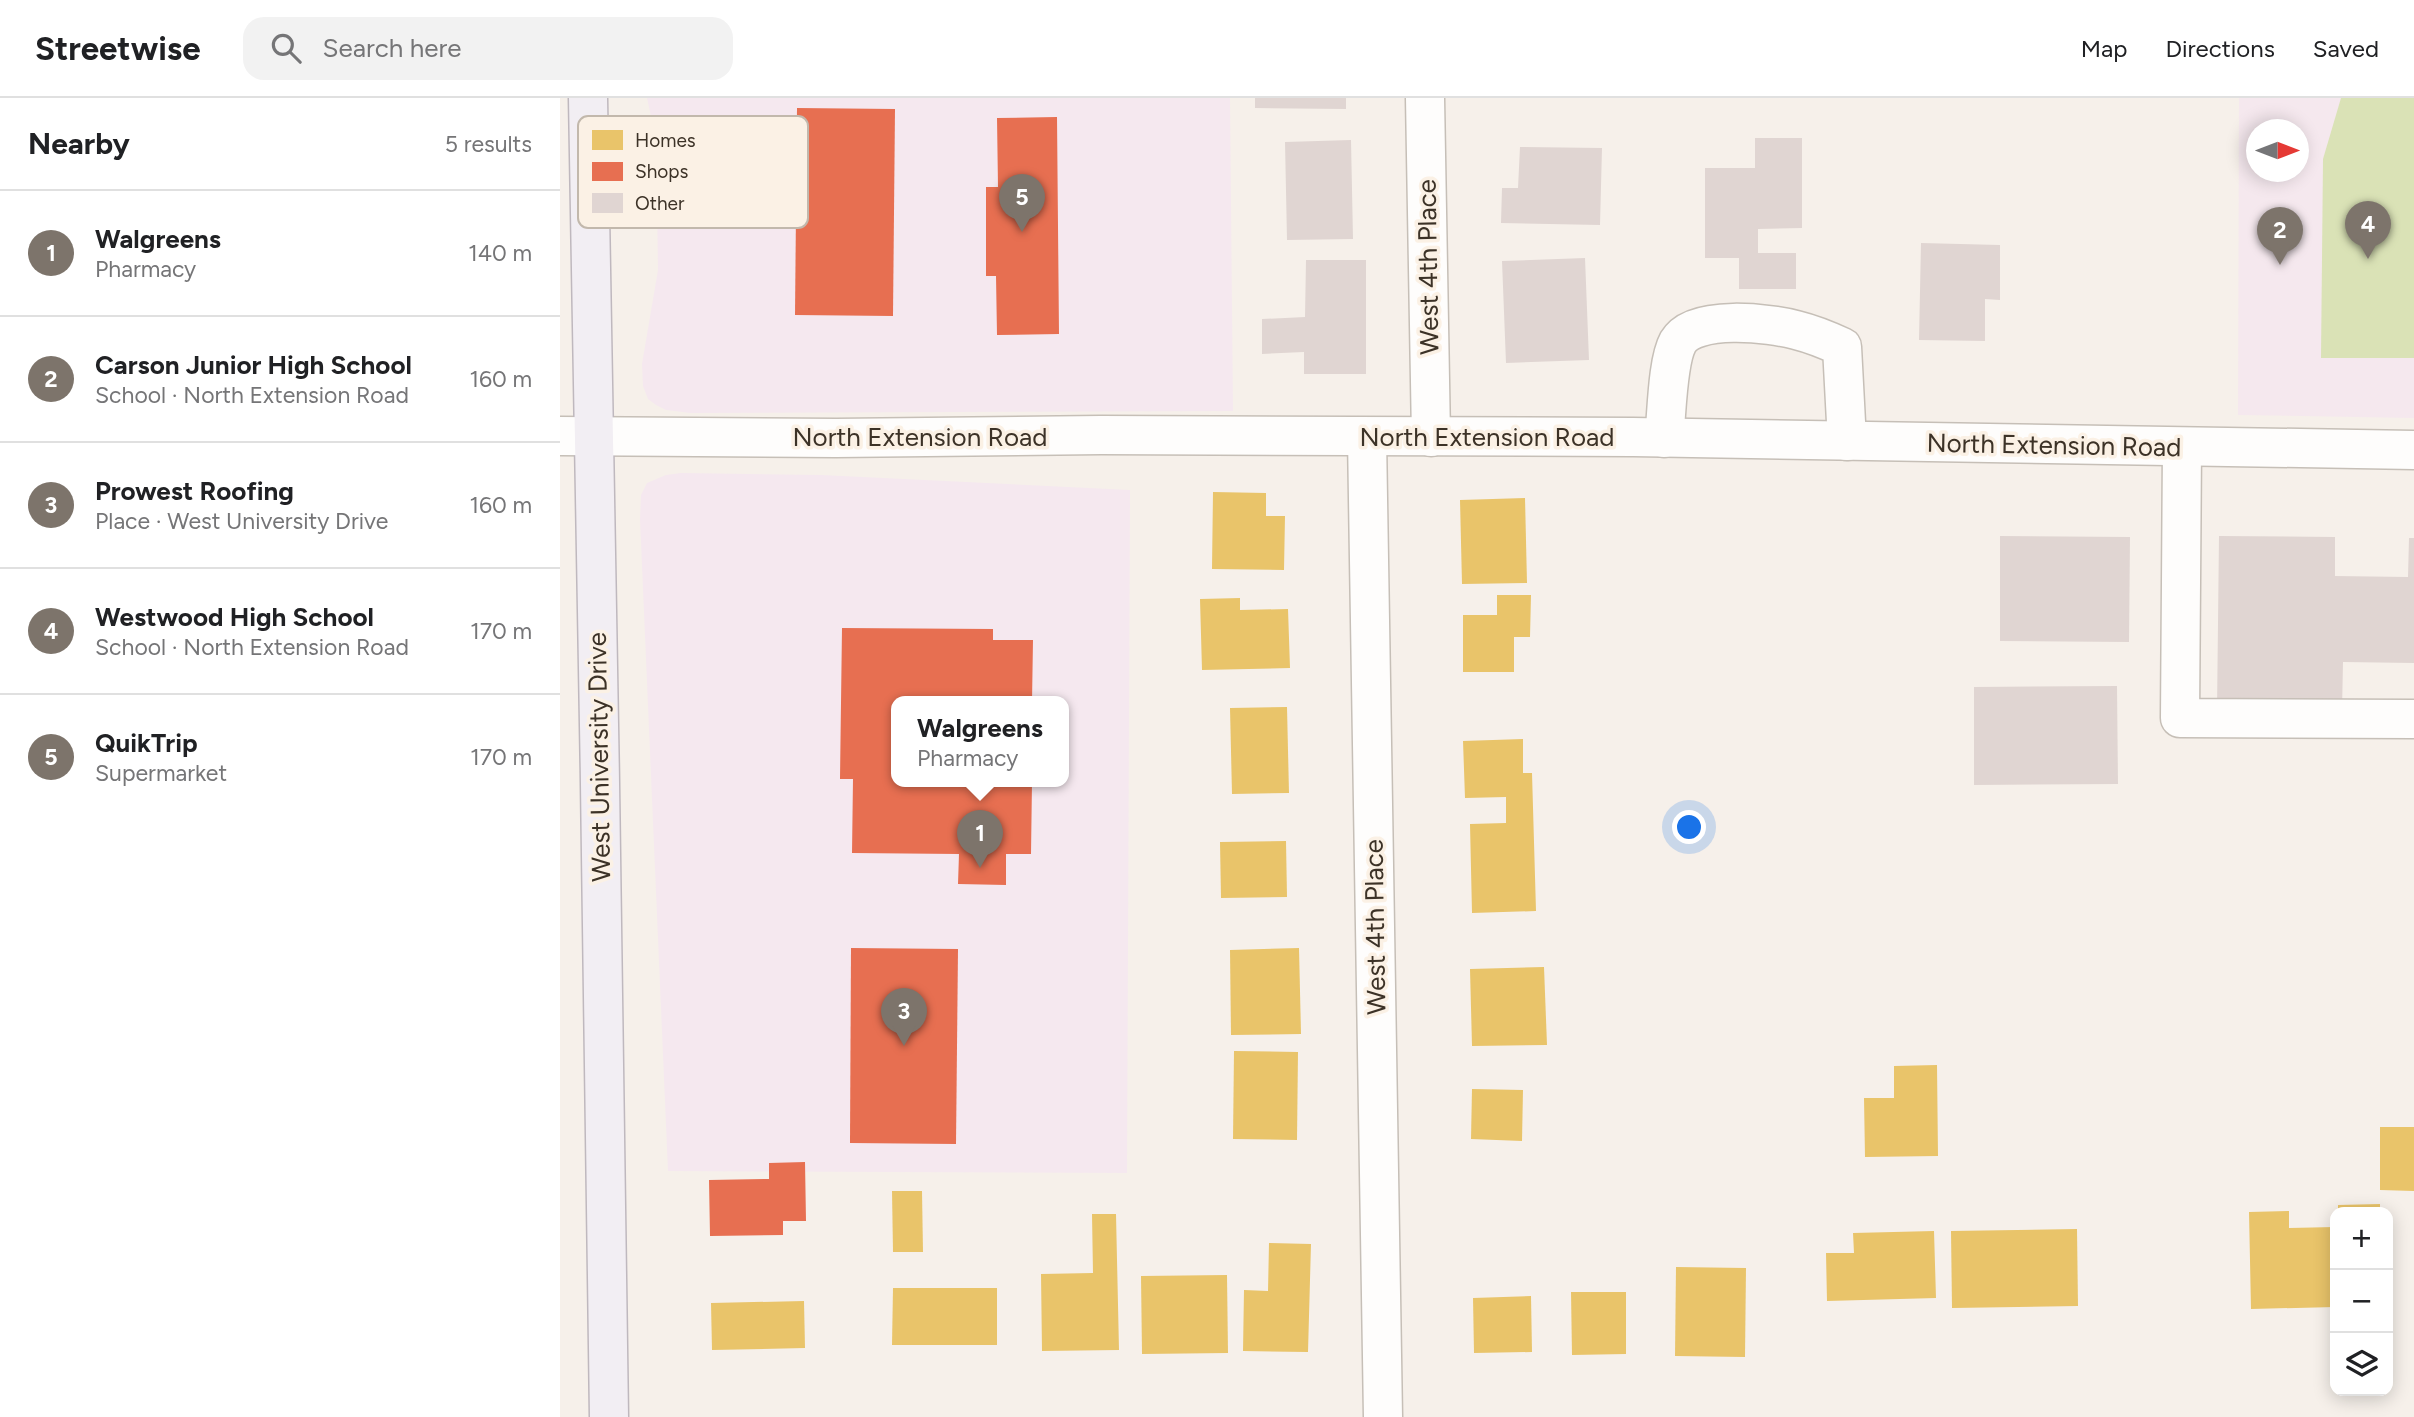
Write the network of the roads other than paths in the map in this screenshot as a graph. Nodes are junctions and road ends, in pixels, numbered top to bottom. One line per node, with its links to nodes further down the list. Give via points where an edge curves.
1 (588, 98): 3 (main road, West University Drive)
2 (1425, 98): 7 (street, West 4th Place)
3 (587, 116)
4 (584, 228): 5 (main road, West University Drive)
5 (578, 436): 6 (street, North Extension Road); 13 (main road, West University Drive, via 599,866)
6 (1367, 437): 7 (street, North Extension Road); 14 (street, West 4th Place)
7 (1431, 437): 8 (street, North Extension Road)
8 (1664, 438): 9 (street, North Extension Road); 9 (street, via 1671,366 1679,341 1714,323 1794,329 1842,347)
9 (1847, 441): 10 (street, North Extension Road)
10 (2182, 447): 11 (street, North Extension Road); 12 (street, via 2180,718)
11 (2414, 450)
12 (2414, 719)
13 (609, 1417)
14 (1383, 1417)

